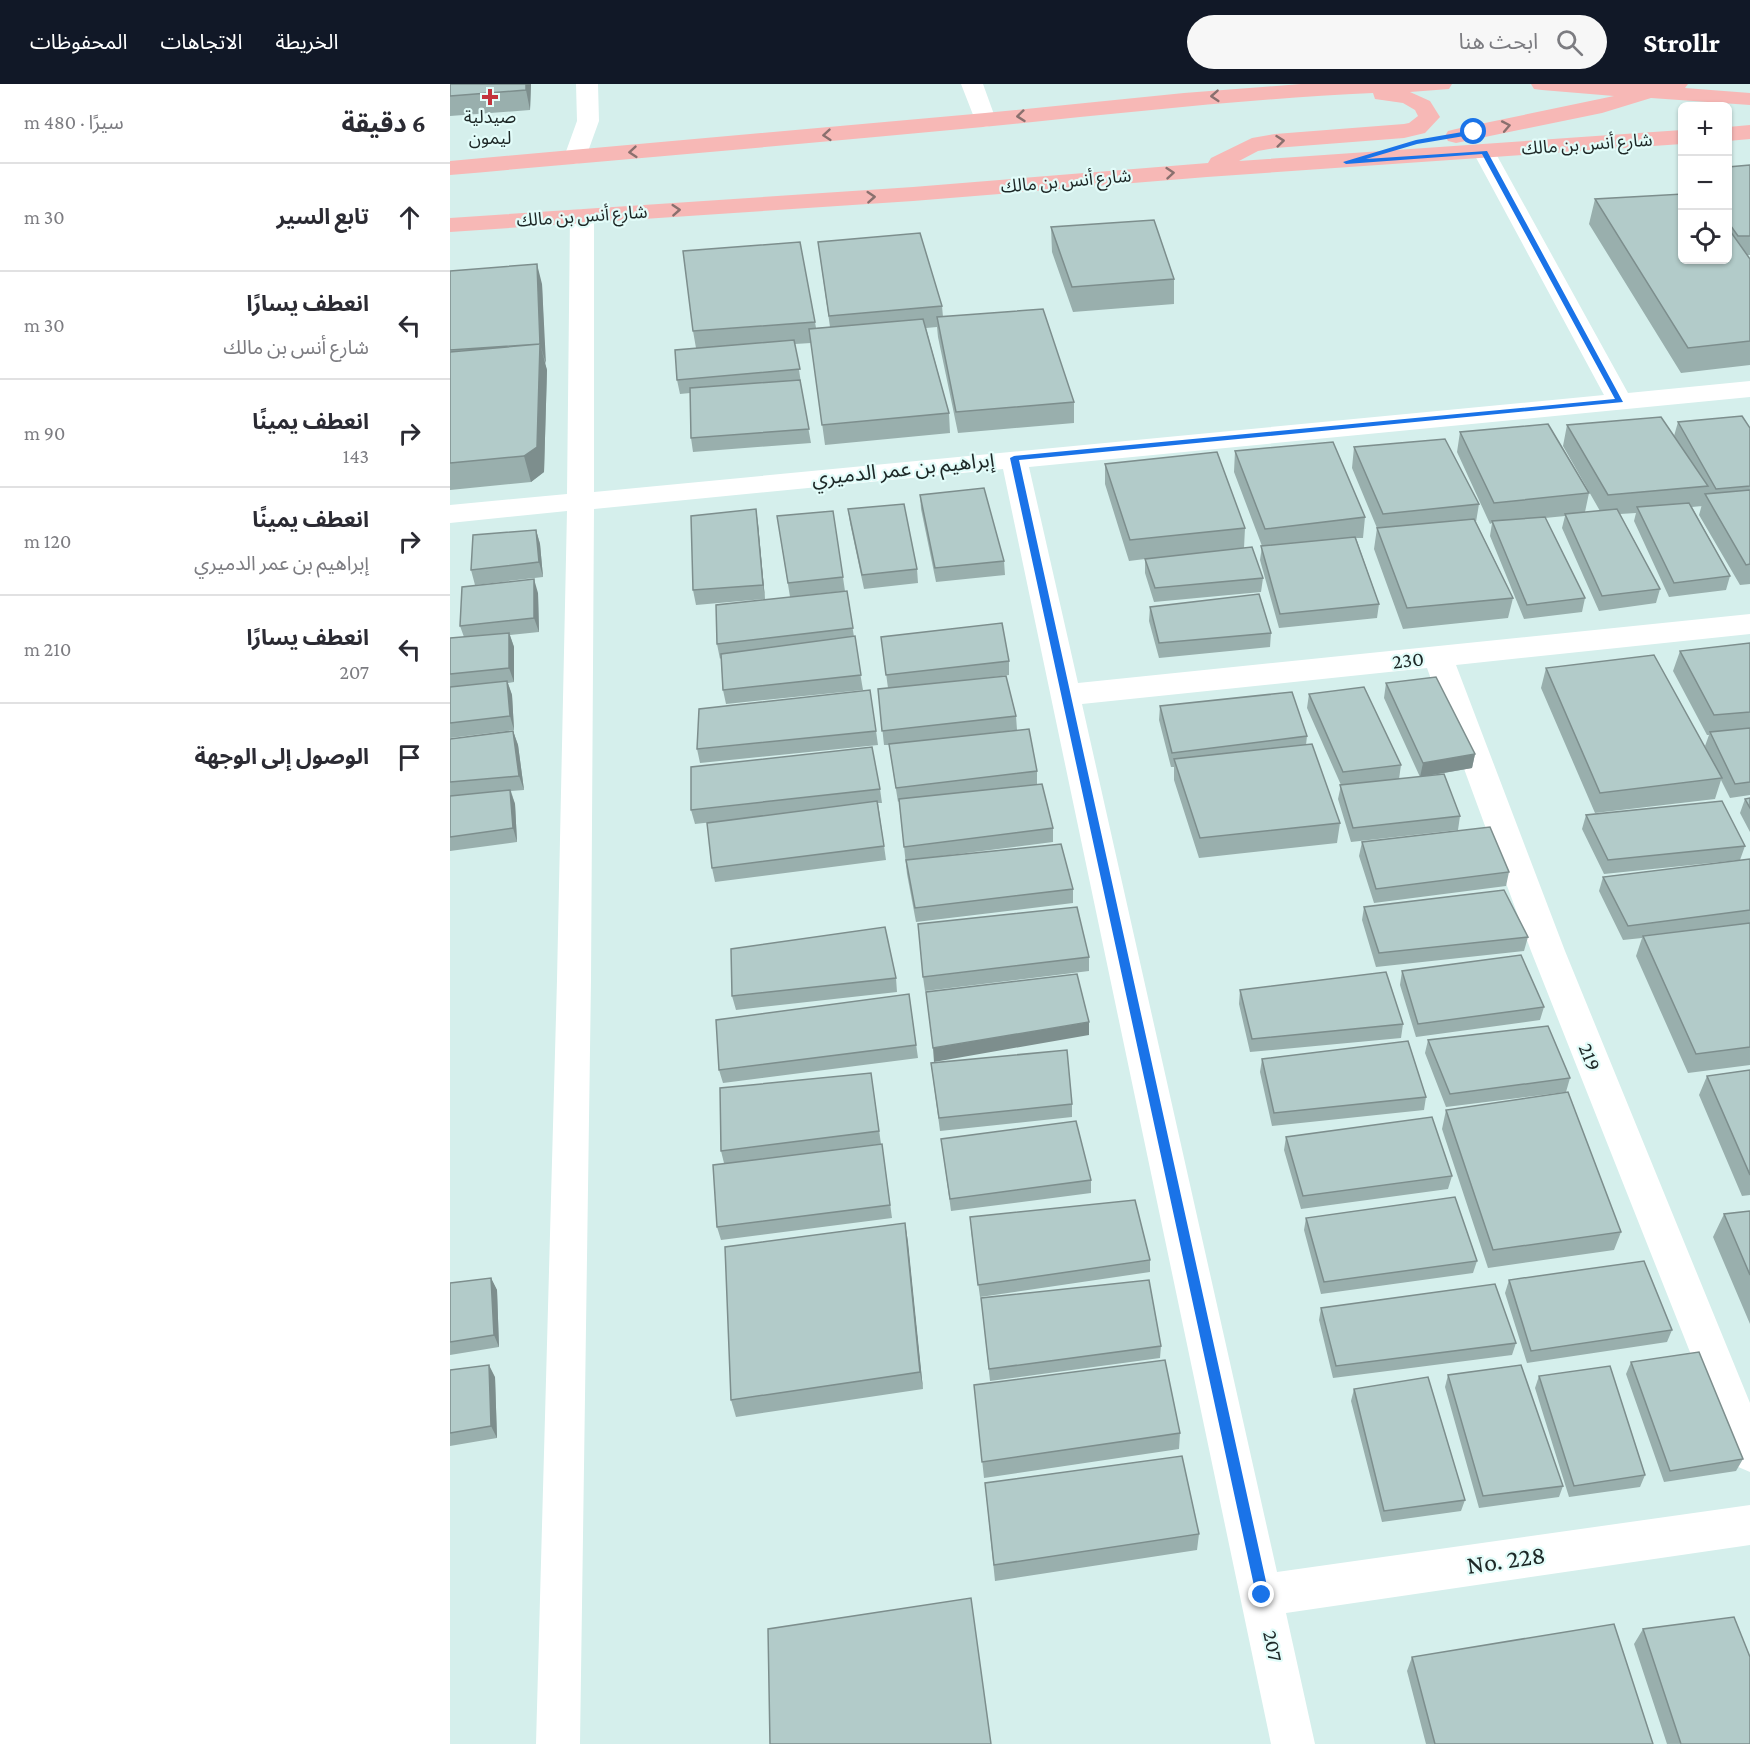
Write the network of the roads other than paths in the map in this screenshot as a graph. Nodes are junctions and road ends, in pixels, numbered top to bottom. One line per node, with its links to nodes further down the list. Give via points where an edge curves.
1 (587, 84): 13 (street, via 588,122)
2 (972, 84): 8 (street)
3 (1441, 84): 5 (main road)
4 (1542, 84): 6 (main road)
5 (1308, 88): 8 (main road, one-way to 8); 16 (main road, one-way to 5, via 1252,145 1404,131 1417,128 1429,117 1423,105 1401,96 1335,96)
6 (1667, 88): 7 (main road); 14 (main road, one-way to 6, via 1416,142 1538,120)
7 (1750, 99)
8 (985, 120): 13 (main road, one-way to 13)
9 (1750, 132): 10 (main road)
10 (1732, 134)
11 (1678, 137): 12 (main road, شارع أنس بن مالك)
12 (1484, 152): 14 (main road, شارع أنس بن مالك); 20 (street)
13 (575, 157): 15 (main road)
14 (1346, 162): 16 (main road, شارع أنس بن مالك)
15 (450, 168)
16 (1207, 170): 17 (main road, شارع أنس بن مالك, one-way to 16)
17 (582, 216): 18 (main road, شارع أنس بن مالك); 22 (street)
18 (450, 225)
19 (1750, 390): 20 (street, إبراهيم بن عمر الدميري)
20 (1620, 401): 21 (street, إبراهيم بن عمر الدميري)
21 (1014, 458): 22 (street, إبراهيم بن عمر الدميري); 26 (street, 207)
22 (582, 501): 23 (street, إبراهيم بن عمر الدميري); 30 (street)
23 (450, 514)
24 (1750, 624): 25 (street, 230)
25 (1438, 657): 26 (street, 230); 27 (street, 219, via 1548,951)
26 (1065, 695): 29 (street, 207)
27 (1750, 1453)
28 (1750, 1526): 29 (street, No. 228)
29 (1262, 1595): 31 (street, 207)
30 (558, 1744)
31 (1293, 1744)

